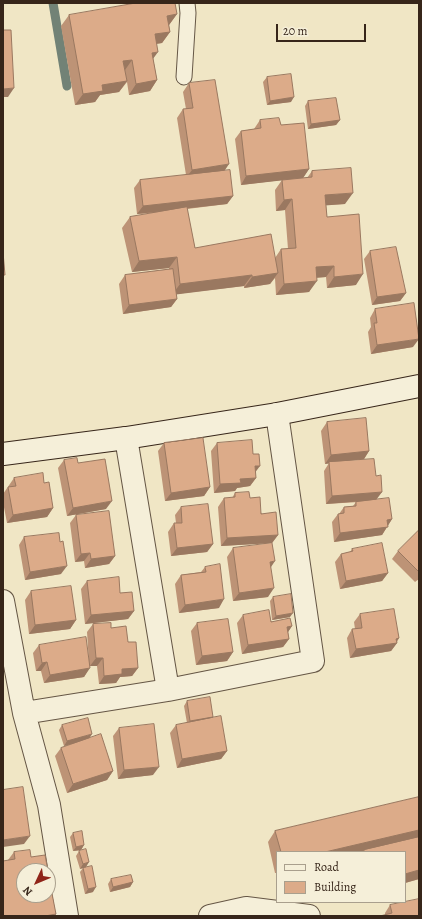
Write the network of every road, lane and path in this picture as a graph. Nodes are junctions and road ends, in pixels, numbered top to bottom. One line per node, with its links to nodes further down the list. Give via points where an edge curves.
1 (187, 3): 2 (lane)
2 (184, 77)
3 (419, 386): 4 (street)
4 (277, 414): 5 (street); 8 (street, via 313,661)
5 (126, 438): 6 (street); 8 (street)
6 (3, 454)
7 (3, 601): 9 (street)
8 (168, 690): 9 (street)
9 (24, 713): 10 (street, via 50,805)
10 (67, 916)
11 (210, 916): 12 (street, via 246,908)
12 (309, 916)

